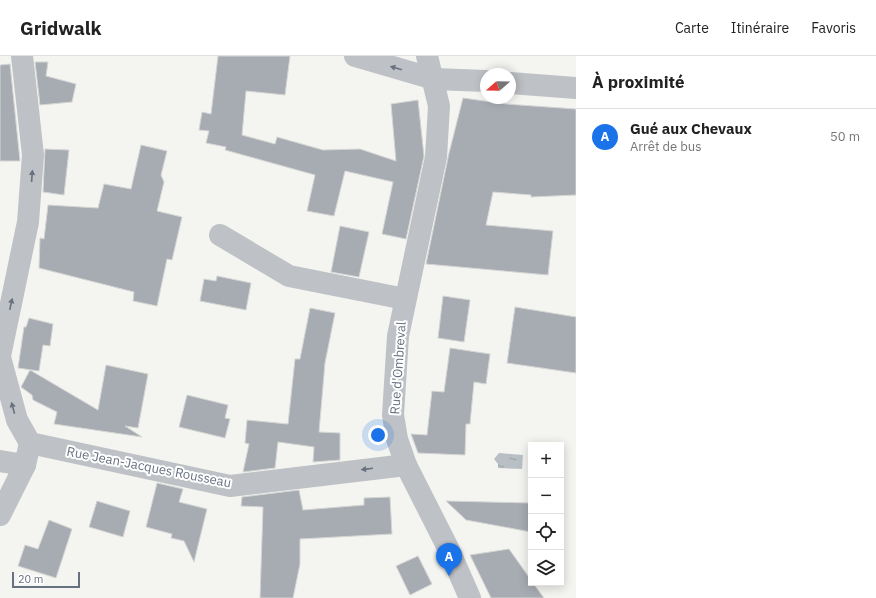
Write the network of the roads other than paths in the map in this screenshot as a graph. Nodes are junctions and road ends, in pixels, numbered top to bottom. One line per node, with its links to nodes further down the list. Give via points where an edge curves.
1 (22, 56): 10 (street, one-way to 1, via 28,222 33,163)
2 (355, 56): 4 (street, one-way to 2)
3 (427, 56): 4 (street, Rue d'Ombreval)
4 (434, 79): 5 (street); 9 (street, Rue d'Ombreval, via 439,106 436,156)
5 (480, 81)
6 (516, 83): 7 (street)
7 (576, 88)
8 (220, 235): 9 (street, via 289,276)
9 (405, 299): 14 (street, Rue d'Ombreval, via 398,336 394,415 397,439)
10 (0, 357): 11 (street, one-way to 10, via 16,420)
11 (30, 443): 13 (street); 14 (street, Rue Jean-Jacques Rousseau, one-way to 11, via 230,486)
12 (0, 461): 13 (street)
13 (25, 465): 15 (street)
14 (406, 465): 16 (street, Rue d'Ombreval)
15 (0, 514)
16 (470, 598)

